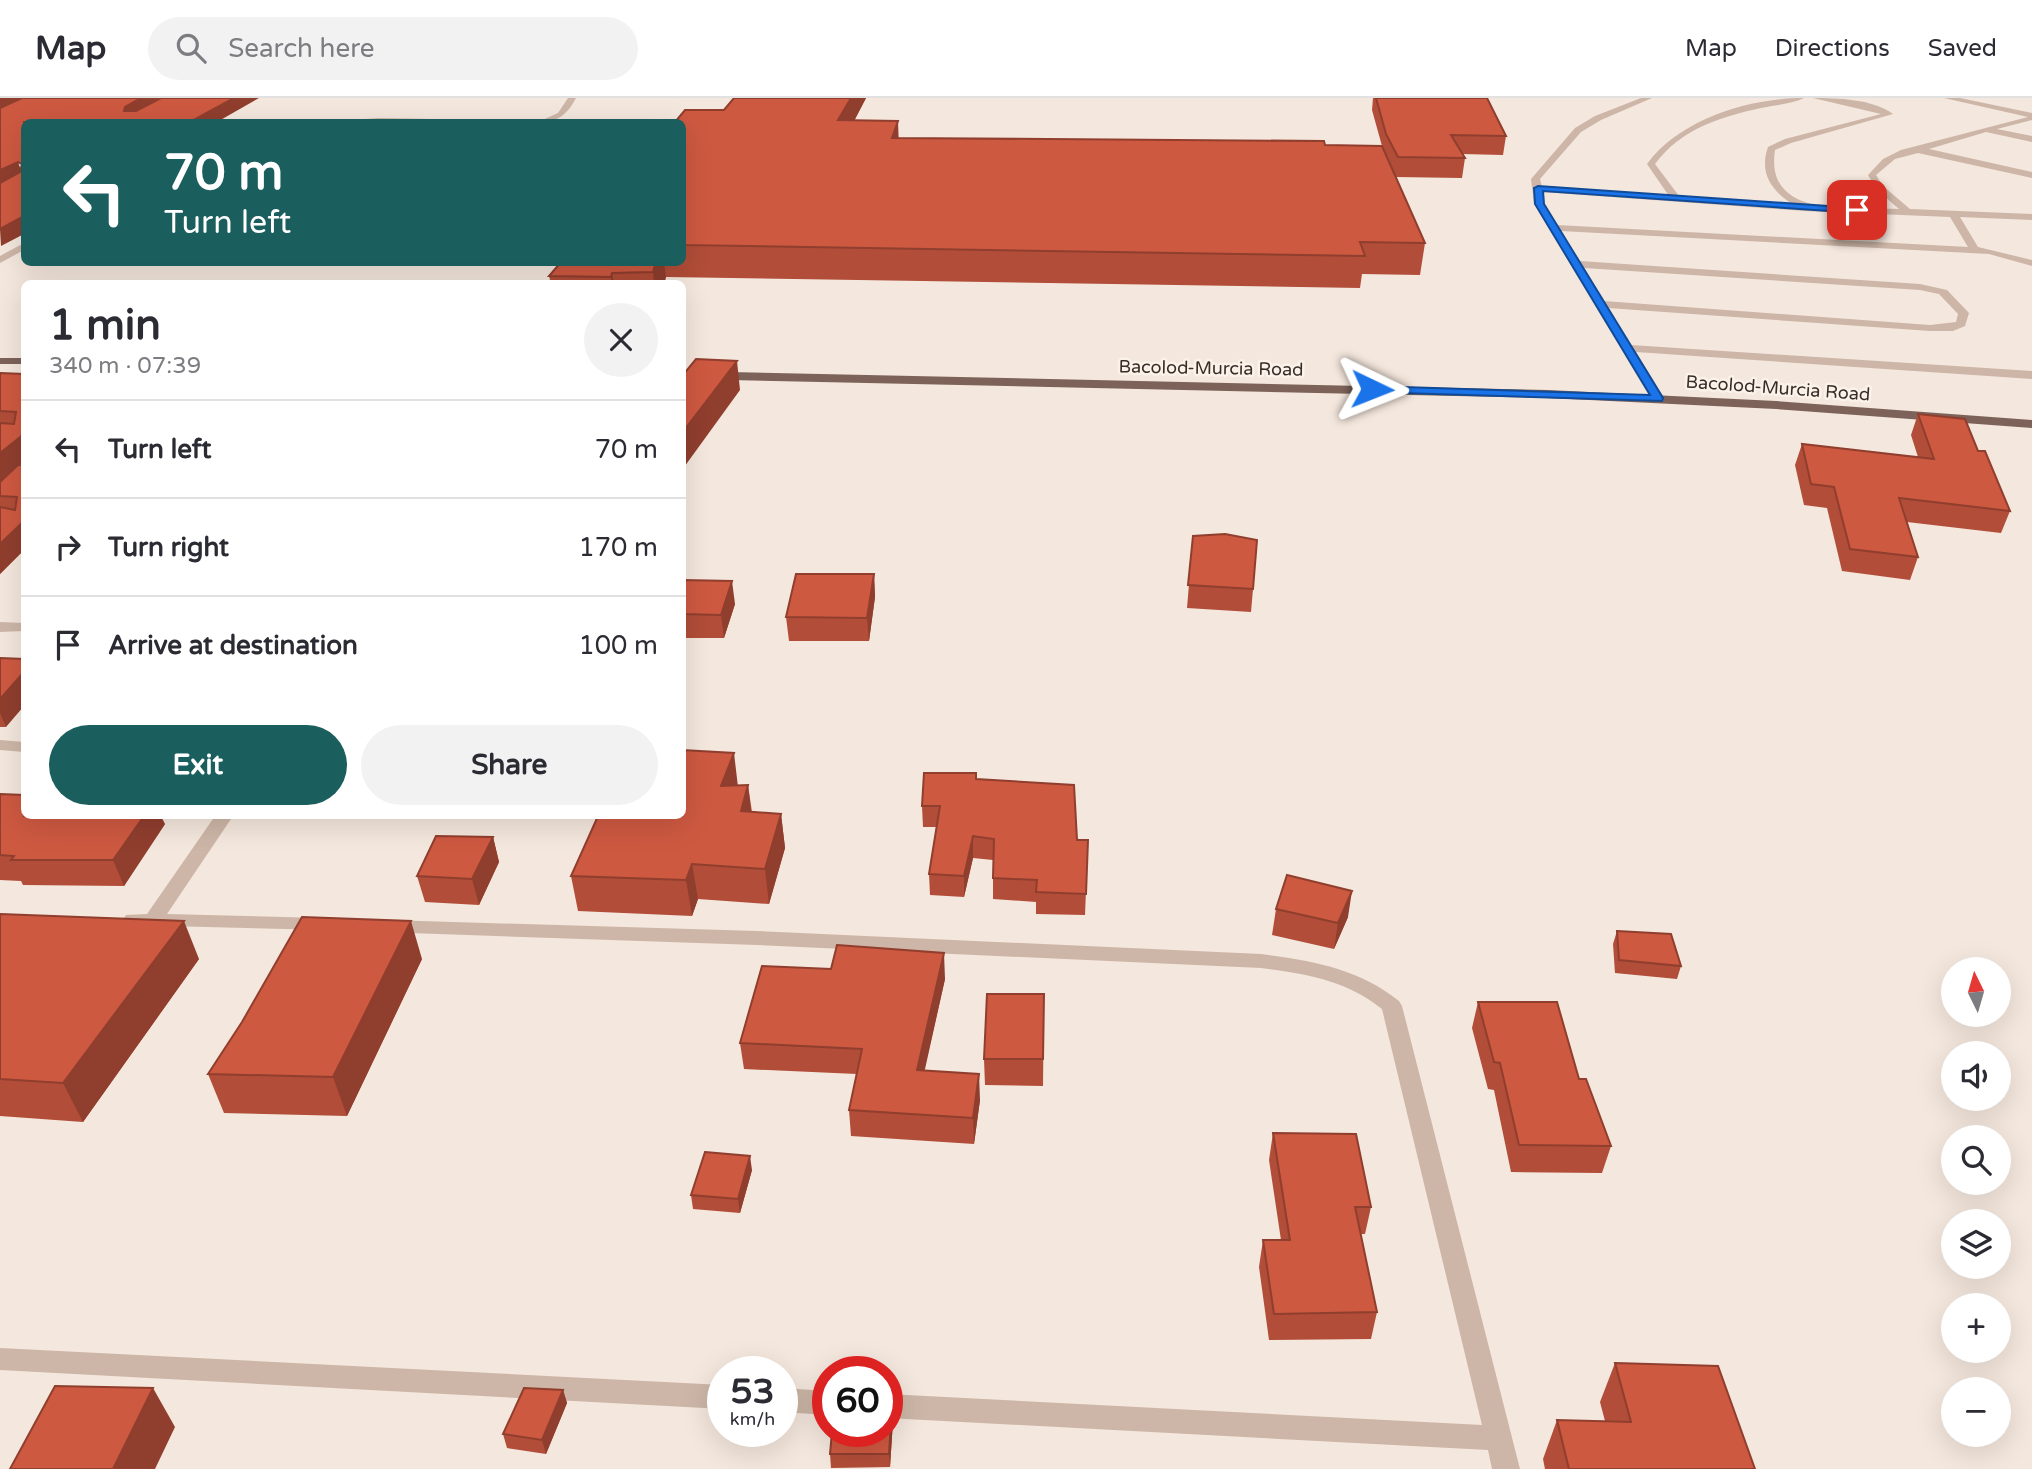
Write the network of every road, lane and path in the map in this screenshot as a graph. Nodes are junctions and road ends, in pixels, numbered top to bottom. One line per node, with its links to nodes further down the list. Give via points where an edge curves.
1 (572, 98): 7 (street)
2 (1648, 98): 12 (street, via 1578,130 1535,179)
3 (1800, 98): 13 (street, via 1731,114 1679,133 1651,164)
4 (1816, 98): 14 (street, via 1889,114 1771,149 1767,167 1777,190)
5 (1948, 98): 6 (street)
6 (2032, 116): 8 (street)
7 (557, 119)
8 (1986, 129): 9 (street); 10 (street)
9 (2032, 139)
10 (1916, 149): 11 (street); 15 (street, via 1880,164 1872,175)
11 (2032, 175)
12 (1538, 188): 13 (street); 20 (street, via 1539,204)
13 (1676, 199): 14 (street)
14 (1804, 208): 15 (street)
15 (1909, 213): 16 (street)
16 (1953, 214): 17 (street); 22 (street)
17 (2015, 217): 18 (street); 19 (street)
18 (2032, 217)
19 (2032, 222)
20 (1555, 228): 22 (street); 25 (street)
21 (21, 248): 23 (street)
22 (1975, 250): 24 (street)
23 (0, 260)
24 (2032, 263)
25 (1575, 264): 26 (street); 26 (street, via 1920,287 1943,292 1964,313 1961,324 1930,328)
26 (1602, 304): 27 (street)
27 (1626, 348): 31 (street); 32 (street)
28 (0, 361): 29 (main road)
29 (21, 361)
30 (686, 375): 32 (main road, Bacolod-Murcia Road)
31 (2032, 375)
32 (1658, 398): 33 (main road, Bacolod-Murcia Road)
33 (2032, 424)
34 (0, 627): 35 (street)
35 (21, 627)
36 (0, 745): 37 (street)
37 (21, 747)
38 (222, 819): 40 (street)
39 (111, 919): 40 (street)
40 (153, 920): 41 (street)
41 (345, 926)
42 (373, 926): 46 (street, via 1261,961 1354,979 1392,1006)
43 (0, 1359): 44 (street)
44 (707, 1396)
45 (903, 1407): 46 (street)
46 (1500, 1438): 47 (street)
47 (1506, 1469)

